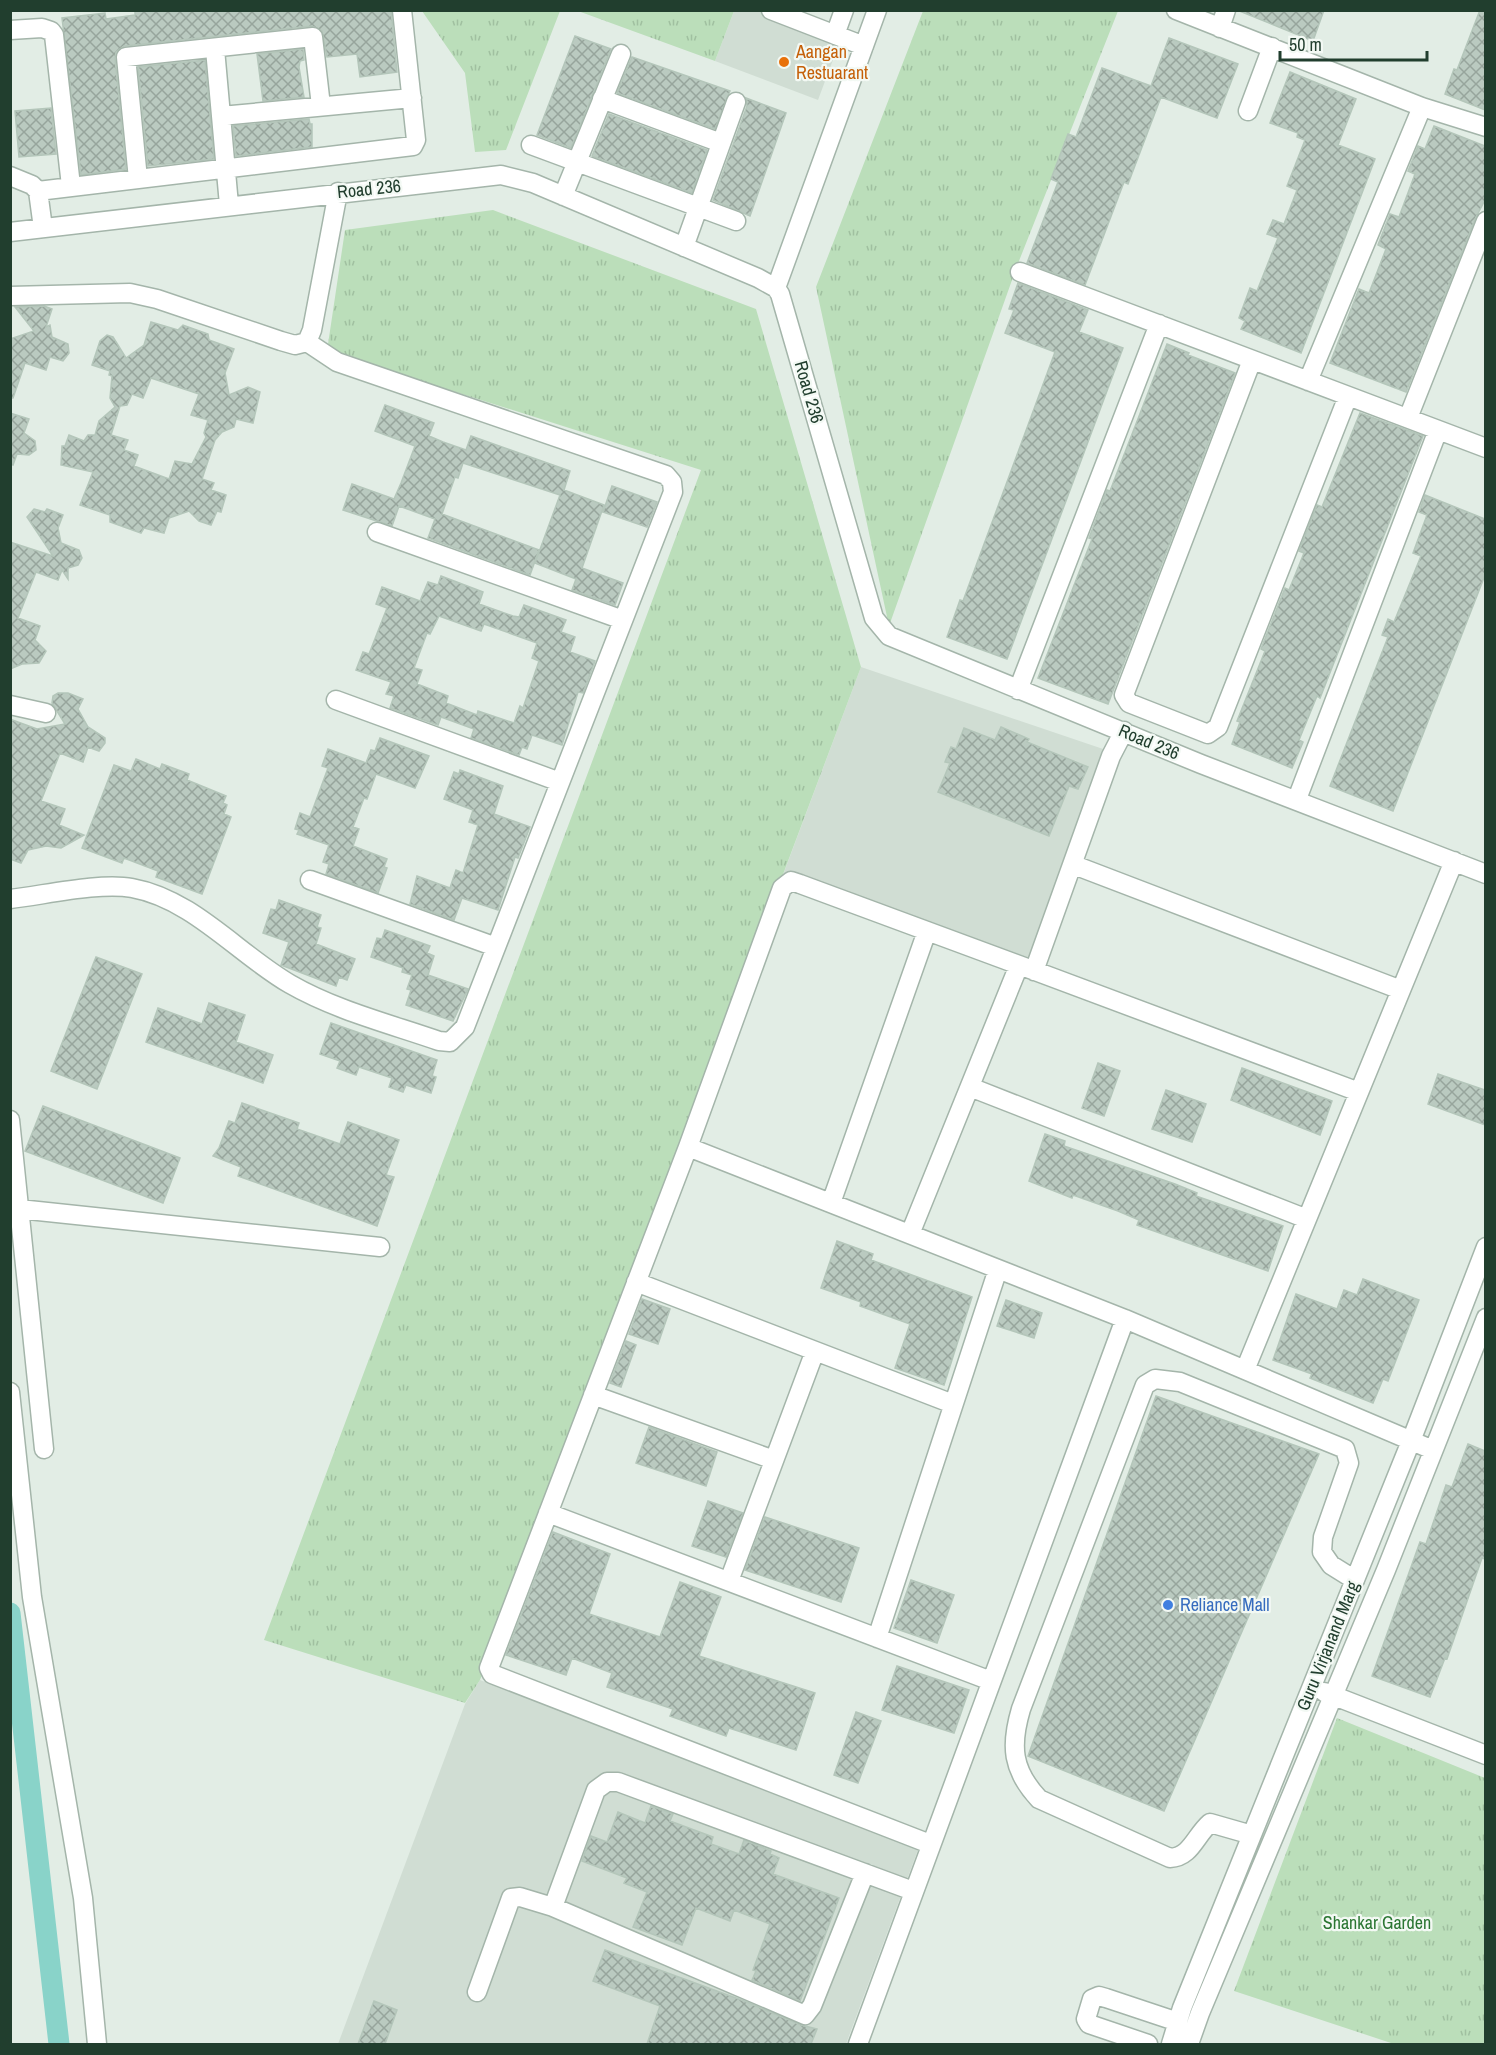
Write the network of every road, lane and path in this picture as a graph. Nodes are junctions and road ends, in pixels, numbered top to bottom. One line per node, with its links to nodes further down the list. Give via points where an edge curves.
1 (402, 10): 13 (street)
2 (771, 10): 8 (street)
3 (844, 10): 8 (street)
4 (877, 10): 9 (street)
5 (1176, 10): 6 (street)
6 (1223, 19): 10 (street)
7 (10, 30): 27 (street, via 42,28 54,35)
8 (835, 35): 9 (street)
9 (864, 46): 39 (street)
10 (1272, 47): 17 (street); 18 (street)
11 (215, 49): 16 (street, via 313,37); 19 (street); 26 (street, via 126,57)
12 (621, 54): 14 (street)
13 (412, 98): 16 (street); 24 (street, via 416,140 407,148)
14 (602, 99): 21 (street); 23 (street)
15 (736, 102): 21 (street)
16 (321, 106): 19 (street)
17 (1422, 107): 20 (street); 44 (street)
18 (1248, 111)
19 (222, 116): 24 (street)
20 (1485, 128)
21 (721, 143): 32 (street)
22 (531, 145): 23 (street)
23 (577, 163): 30 (street); 32 (street)
24 (226, 169): 26 (street); 31 (street)
25 (10, 177): 28 (street)
26 (138, 179): 27 (street)
27 (71, 186): 28 (street)
28 (38, 191): 35 (street)
29 (338, 192): 30 (street, Road 236, via 501,175); 31 (street, Road 236); 42 (street)
30 (563, 196): 37 (street, Road 236)
31 (229, 206): 35 (street, Road 236)
32 (698, 208): 33 (street); 37 (street)
33 (736, 221)
34 (1485, 221): 46 (street)
35 (43, 228): 36 (street, Road 236)
36 (10, 232)
37 (684, 247): 39 (street, Road 236)
38 (1020, 272): 41 (street)
39 (776, 288): 51 (street, Road 236, via 878,624 898,641)
40 (10, 296): 42 (street, via 130,293 295,345)
41 (1159, 324): 43 (street); 51 (street)
42 (307, 342): 50 (street, via 337,362 670,478 673,492)
43 (1252, 360): 44 (street); 45 (street, via 1124,695 1129,703 1208,734 1218,727)
44 (1308, 381): 45 (street)
45 (1348, 396): 46 (street)
46 (1408, 418): 47 (street)
47 (1438, 430): 48 (street); 57 (street)
48 (1485, 448)
49 (377, 532): 50 (street)
50 (623, 620): 56 (street)
51 (1018, 690): 55 (street, Road 236)
52 (336, 700): 56 (street)
53 (10, 705): 54 (street)
54 (46, 713)
55 (1124, 731): 57 (street, Road 236); 59 (street, via 1111,756)
56 (560, 782): 64 (street)
57 (1296, 799): 58 (street, Road 236)
58 (1454, 861): 60 (street, Road 236); 66 (street)
59 (1074, 865): 65 (street); 66 (street)
60 (1485, 874)
61 (310, 880): 64 (street)
62 (10, 899): 64 (street, via 118,886 152,893 173,901 300,989 445,1043 465,1028)
63 (927, 931): 65 (street); 70 (street, via 800,884 786,883); 71 (street)
64 (496, 947)
65 (1027, 968): 67 (street); 68 (street)
66 (1401, 990): 68 (street)
67 (970, 1087): 73 (street); 74 (street)
68 (1359, 1092): 73 (street)
69 (10, 1120): 72 (street)
70 (688, 1147): 71 (street); 78 (street)
71 (831, 1203): 74 (street)
72 (19, 1209): 75 (street); 87 (street)
73 (1307, 1219): 82 (street)
74 (910, 1234): 77 (street)
75 (380, 1247)
76 (1485, 1247): 86 (street, Guru Virjanand Marg)
77 (998, 1269): 80 (street); 85 (street)
78 (636, 1282): 81 (street); 84 (street)
79 (1485, 1318): 88 (street, Guru Virjanand Marg)
80 (1125, 1319): 82 (street); 94 (street)
81 (815, 1351): 85 (street); 89 (street)
82 (1245, 1370): 86 (street)
83 (10, 1392): 105 (street, via 32,1597 83,1898)
84 (593, 1395): 89 (street); 90 (street)
85 (953, 1404): 93 (street)
86 (1411, 1442): 88 (street); 91 (street, Guru Virjanand Marg)
87 (44, 1449)
88 (1433, 1450): 96 (street, Guru Virjanand Marg)
89 (774, 1460): 92 (street)
90 (548, 1513): 92 (street); 99 (street, via 489,1671)
91 (1355, 1580): 95 (street, Guru Virjanand Marg); 98 (street, via 1331,1565 1322,1552 1323,1537 1349,1463 1345,1449 1180,1382 1155,1379 1146,1385 1021,1709 1013,1736 1017,1767 1039,1800 1170,1858 1187,1853 1210,1823)
92 (729, 1581): 93 (street)
93 (877, 1638): 94 (street)
94 (991, 1681): 99 (street)
95 (1312, 1687): 96 (street); 98 (street, Guru Virjanand Marg)
96 (1334, 1696): 97 (street); 109 (street, Guru Virjanand Marg)
97 (1485, 1755)
98 (1252, 1835): 104 (street, Guru Virjanand Marg)
99 (930, 1844): 101 (street)
100 (865, 1873): 101 (street); 102 (street, via 618,1782 607,1782 596,1790); 102 (street, via 812,2006 804,2015)
101 (913, 1891): 106 (street)
102 (553, 1907): 103 (street, via 511,1898)
103 (477, 1992)
104 (1178, 2022): 107 (street, via 1099,1996 1092,1999 1086,2019 1089,2024); 108 (street, Guru Virjanand Marg)
105 (97, 2044)
106 (858, 2044)
107 (1148, 2044)
108 (1171, 2044)
109 (1189, 2044)

